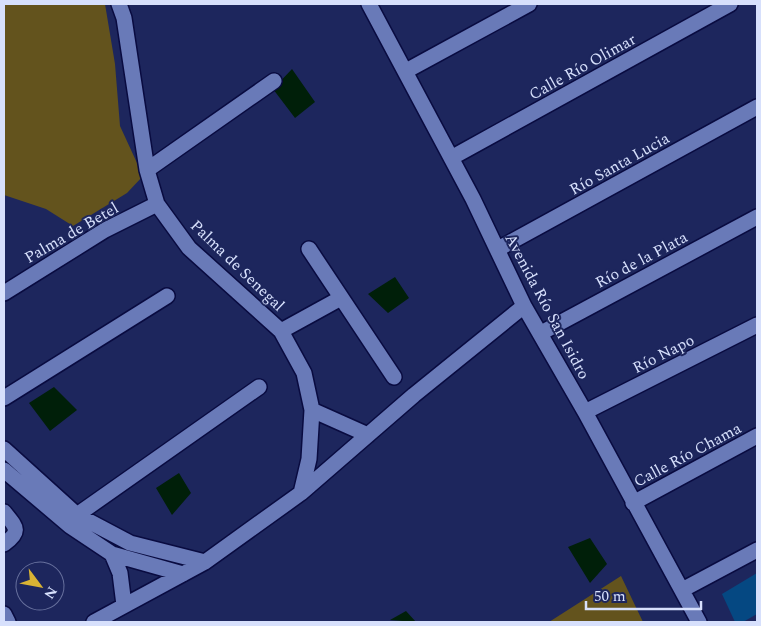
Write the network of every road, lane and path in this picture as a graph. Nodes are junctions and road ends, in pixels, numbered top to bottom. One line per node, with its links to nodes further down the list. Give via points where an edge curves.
1 (119, 4): 9 (street, Palma de Senegal, via 124,18)
2 (369, 4): 5 (street, Avenida Río San Isidro)
3 (529, 4): 5 (street)
4 (730, 4): 8 (street, Calle Río Olimar)
5 (406, 71): 8 (street, Avenida Río San Isidro)
6 (274, 81): 9 (street)
7 (757, 107): 13 (street, Río Santa Lucia)
8 (451, 158): 13 (street, Avenida Río San Isidro)
9 (147, 170): 10 (street, Palma de Senegal)
10 (157, 204): 14 (street, Palma de Betel, via 105,230); 19 (street, Palma de Senegal, via 190,248)
11 (757, 216): 20 (street, Río de la Plata)
12 (309, 249): 16 (street)
13 (498, 249): 17 (street, Avenida Río San Isidro)
14 (4, 293)
15 (167, 296): 23 (street)
16 (341, 298): 19 (street); 21 (street)
17 (524, 306): 20 (street, Avenida Río San Isidro); 26 (street)
18 (757, 325): 25 (street, Río Napo)
19 (281, 331): 24 (street, Palma de Senegal, via 304,373)
20 (541, 333): 25 (street, Avenida Río San Isidro)
21 (394, 377)
22 (259, 387): 33 (street)
23 (4, 398)
24 (312, 410): 26 (street); 30 (street, Palma de Senegal, via 309,459)
25 (585, 412): 31 (street, Avenida Río San Isidro)
26 (368, 434): 30 (street)
27 (757, 436): 31 (street, Calle Río Chama)
28 (4, 449): 33 (street)
29 (5, 474): 33 (street)
30 (301, 493): 37 (street)
31 (633, 503): 39 (street, Avenida Río San Isidro)
32 (4, 512): 34 (street, via 16,531)
33 (74, 521): 36 (street); 37 (street, via 130,543)
34 (4, 544)
35 (757, 550): 39 (street)
36 (112, 554): 38 (street); 40 (street, via 120,573)
37 (204, 562): 38 (street)
38 (183, 574): 40 (street)
39 (682, 590): 44 (street, Avenida Río San Isidro)
40 (124, 605): 43 (street)
41 (4, 614): 42 (street)
42 (8, 622)
43 (94, 622)
44 (699, 622)

